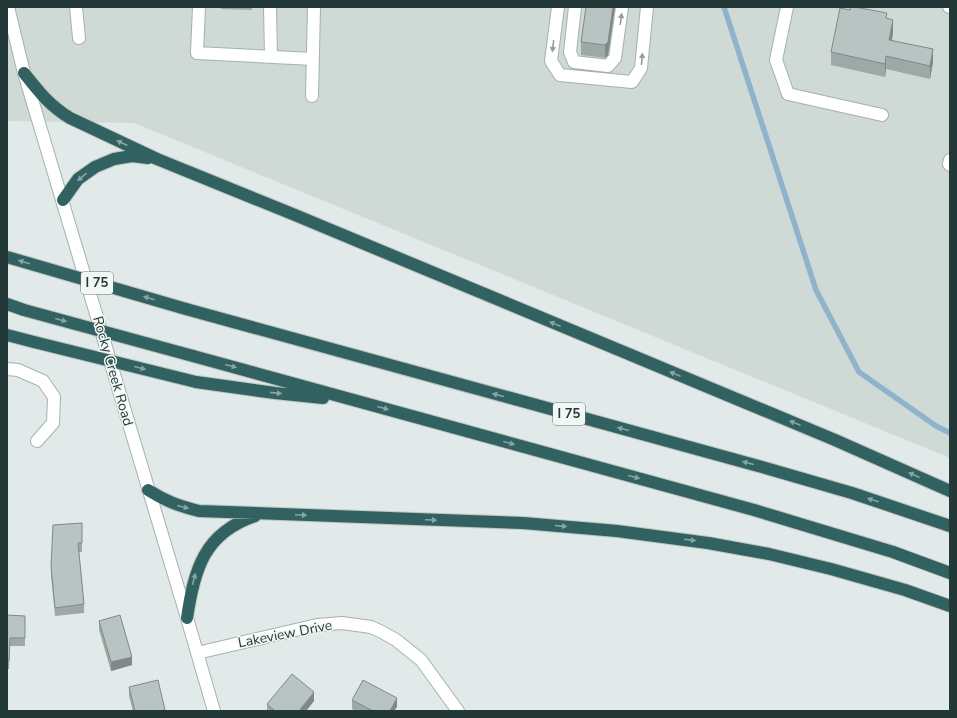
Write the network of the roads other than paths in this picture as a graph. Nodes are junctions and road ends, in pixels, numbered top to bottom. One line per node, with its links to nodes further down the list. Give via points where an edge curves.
1 (8, 7): 14 (street, Rocky Creek Road)
2 (76, 7): 11 (street)
3 (198, 7): 12 (street, via 198,53)
4 (270, 7): 12 (street)
5 (314, 7): 13 (street)
6 (558, 7): 9 (street, one-way to 9, via 551,61 560,75 632,82 641,68)
7 (575, 7): 8 (street, one-way to 8, via 570,52 574,62 608,66 615,58)
8 (622, 7)
9 (647, 7)
10 (787, 7): 16 (street, via 776,60 788,94)
11 (79, 38)
12 (271, 57): 13 (street)
13 (313, 59): 15 (street)
14 (24, 73): 17 (highway, one-way to 14, via 60,112); 20 (street, Rocky Creek Road)
15 (312, 96)
16 (882, 115)
17 (157, 159): 20 (highway, one-way to 20, via 132,156 114,159 95,167 78,179); 28 (highway, one-way to 17, via 835,440)
18 (950, 160): 19 (street)
19 (950, 165)
20 (63, 200): 27 (street, Rocky Creek Road)
21 (7, 257): 30 (highway, I 75, one-way to 21, bridge, via 852,493)
22 (7, 304): 25 (highway, one-way to 25, bridge)
23 (7, 334): 25 (highway, one-way to 25, bridge, via 196,382)
24 (7, 369): 26 (street, via 18,370 43,381 54,397 53,424)
25 (356, 401): 31 (highway, one-way to 31, via 754,510 892,552)
26 (37, 441)
27 (148, 490): 29 (highway, one-way to 29, via 177,506 199,511); 33 (street, Rocky Creek Road)
28 (950, 491)
29 (262, 514): 32 (highway, one-way to 32, via 523,523 617,531 708,543 831,569); 33 (highway, one-way to 29, via 196,572 204,555 229,529 243,520)
30 (950, 526)
31 (950, 573)
32 (950, 606)
33 (187, 618): 34 (street, Rocky Creek Road)
34 (197, 653): 35 (street, Rocky Creek Road); 36 (street, Lakeview Drive, via 317,625 371,627 396,640 421,660)
35 (214, 711)
36 (458, 711)

